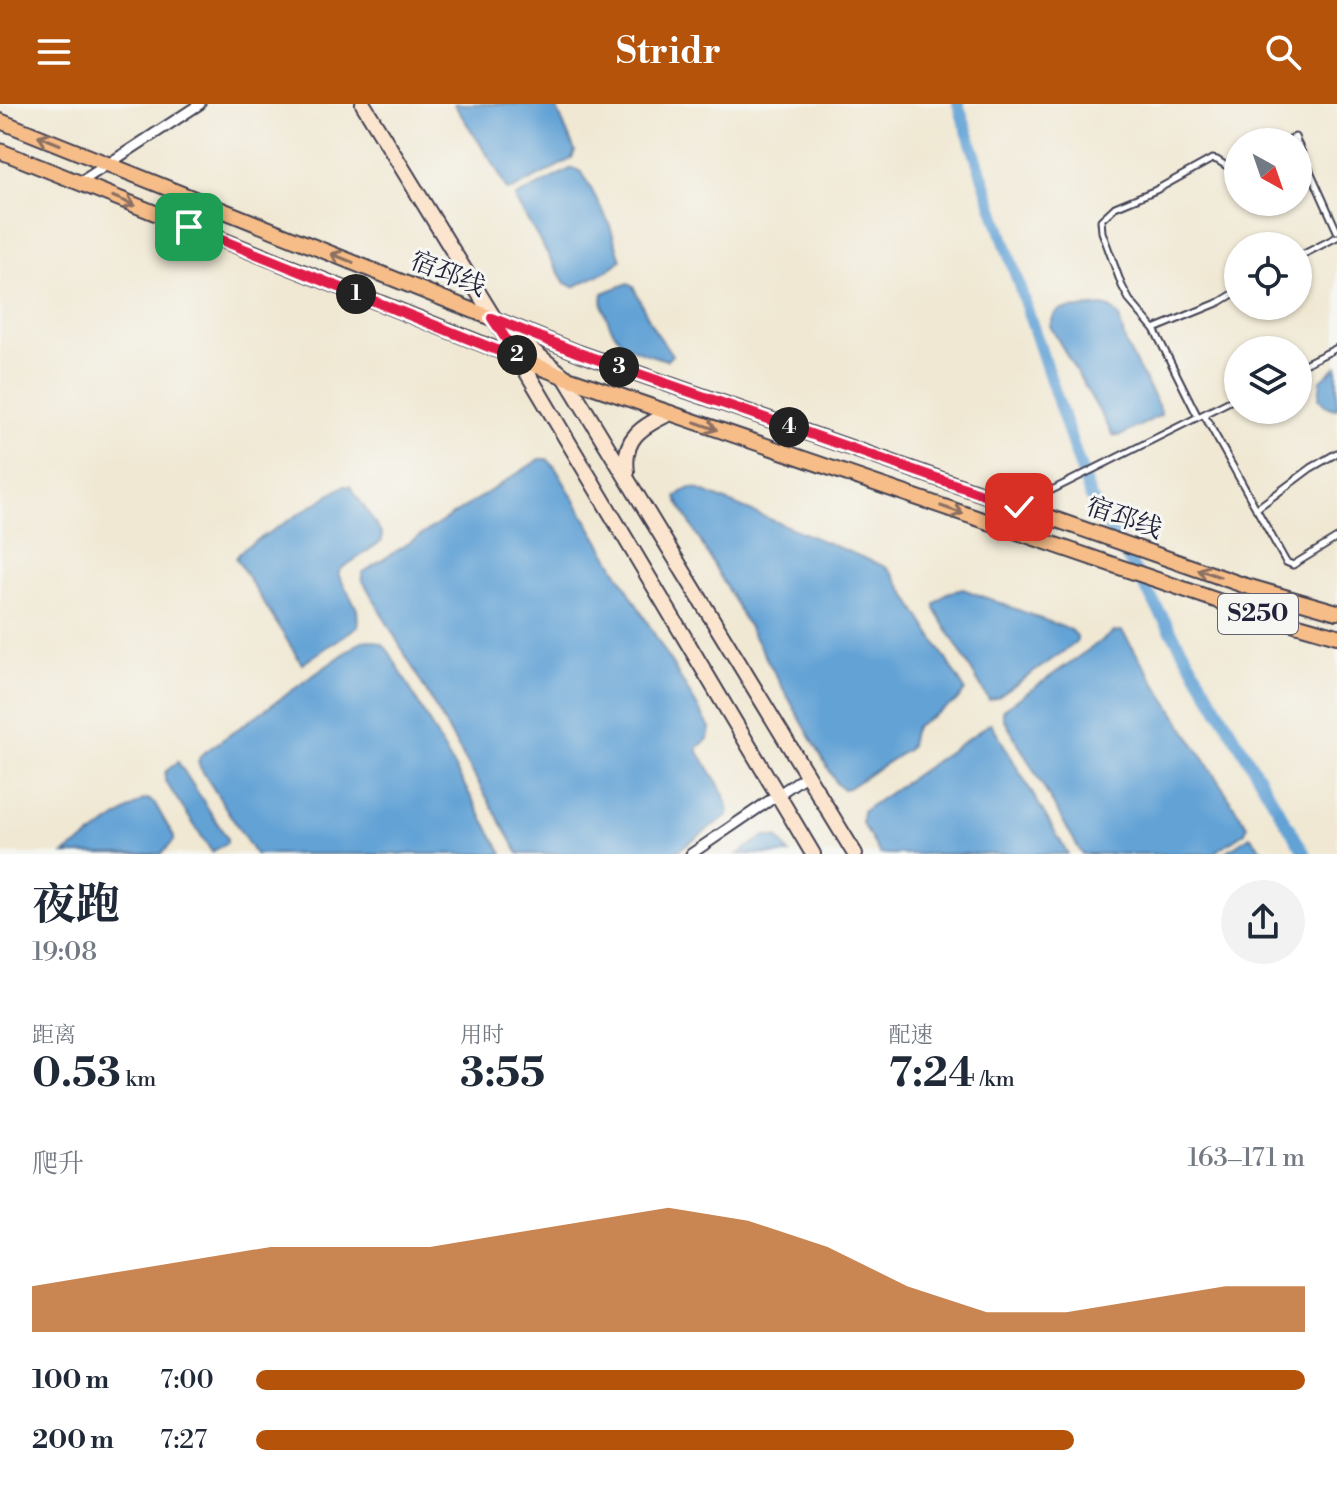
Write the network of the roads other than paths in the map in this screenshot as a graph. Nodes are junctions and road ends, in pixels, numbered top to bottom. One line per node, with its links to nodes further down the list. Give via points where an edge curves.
1 (200, 104): 5 (street)
2 (363, 104): 12 (street)
3 (0, 121): 5 (main road, 宿邳线 / S250, one-way to 3)
4 (0, 151): 8 (main road, 宿邳线 / S250)
5 (107, 164): 8 (street); 12 (main road, 宿邳线 / S250, one-way to 5)
6 (1224, 164): 13 (lane, via 1212,159 1115,207 1101,220 1122,286)
7 (1312, 176): 9 (lane)
8 (79, 183): 15 (main road, 宿邳线 / S250, one-way to 15)
9 (1337, 234): 10 (lane)
10 (1312, 249)
11 (1224, 300): 13 (lane)
12 (492, 318): 15 (street); 17 (street); 23 (main road, 宿邳线 / S250)
13 (1154, 329): 20 (lane)
14 (1337, 348): 16 (lane)
15 (519, 359): 17 (main road, 宿邳线 / S250); 29 (street)
16 (1312, 360)
17 (565, 377): 19 (main road, 宿邳线 / S250); 22 (street)
18 (1224, 404): 20 (lane)
19 (670, 413): 22 (street, via 647,424 629,443 624,455); 27 (main road, 宿邳线 / S250, one-way to 27, via 1236,607)
20 (1201, 416): 23 (lane); 24 (lane)
21 (1337, 453): 24 (lane)
22 (628, 480): 28 (street)
23 (1019, 507): 26 (main road, 宿邳线 / S250, one-way to 23)
24 (1256, 509): 25 (lane, via 1286,562 1293,565)
25 (1337, 538)
26 (1337, 612)
27 (1337, 636)
28 (807, 775): 29 (street); 32 (street)
29 (778, 795): 30 (street); 31 (street)
30 (691, 854)
31 (813, 854)
32 (855, 854)

